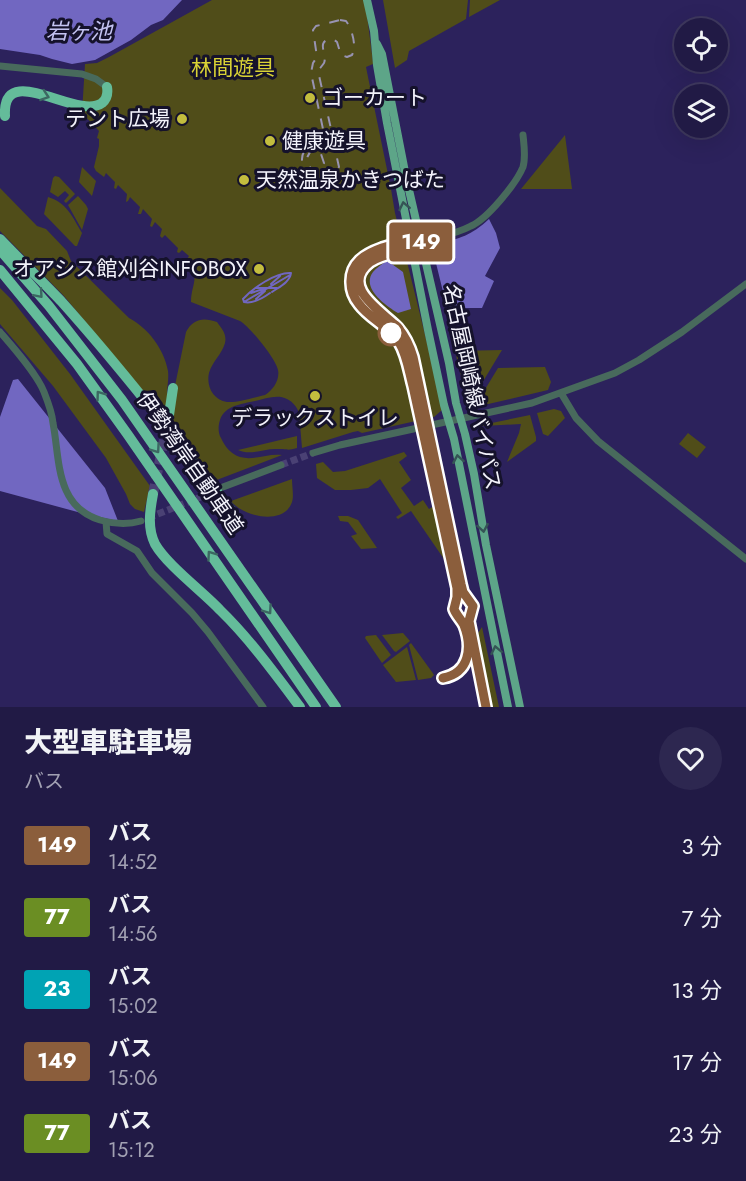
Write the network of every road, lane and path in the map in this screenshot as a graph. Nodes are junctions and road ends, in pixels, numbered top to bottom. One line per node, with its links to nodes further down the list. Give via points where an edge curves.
1 (368, 0): 7 (main road, 名古屋岡崎線バイパス, via 387,123)
2 (0, 66): 3 (street, via 81,74)
3 (106, 87): 4 (highway, one-way to 3, via 7,101 20,91 93,107 106,99)
4 (9, 112)
5 (523, 135): 7 (street, via 523,165 492,209 456,233)
6 (0, 239): 22 (highway, via 120,370)
7 (415, 244): 15 (main road, 名古屋岡崎線バイパス); 16 (main road, 名古屋岡崎線バイパス); 17 (highway, bridge, via 372,261 361,273 360,285 367,301 403,334 410,349)
8 (0, 250): 30 (highway, 伊勢湾岸自動車道, one-way to 30, via 122,400)
9 (0, 270): 29 (highway, 伊勢湾岸自動車道, one-way to 9, via 83,373)
10 (746, 284): 13 (street, via 639,360)
11 (0, 332): 24 (street, via 42,386 65,489 85,513)
12 (173, 388): 14 (highway)
13 (561, 393): 15 (street, via 532,404); 25 (street, via 576,418 598,441)
14 (169, 415)
15 (461, 419): 16 (street); 33 (main road, 名古屋岡崎線バイパス, one-way to 33)
16 (448, 421): 18 (street); 32 (main road, 名古屋岡崎線バイパス, one-way to 16)
17 (429, 447): 26 (highway, via 457,588 454,609 463,622 468,647 462,668); 31 (highway, via 463,592 473,606 469,621)
18 (313, 453)
19 (281, 465): 20 (street)
20 (223, 488)
21 (153, 494): 28 (highway, via 150,521 155,544 222,611)
22 (231, 510)
23 (141, 521): 24 (street)
24 (106, 522): 27 (street, via 107,534 137,551 152,573 208,632)
25 (746, 559)
26 (443, 678)
27 (263, 707)
28 (300, 707)
29 (316, 707)
30 (336, 707)
31 (486, 707)
32 (508, 707)
33 (520, 707)

